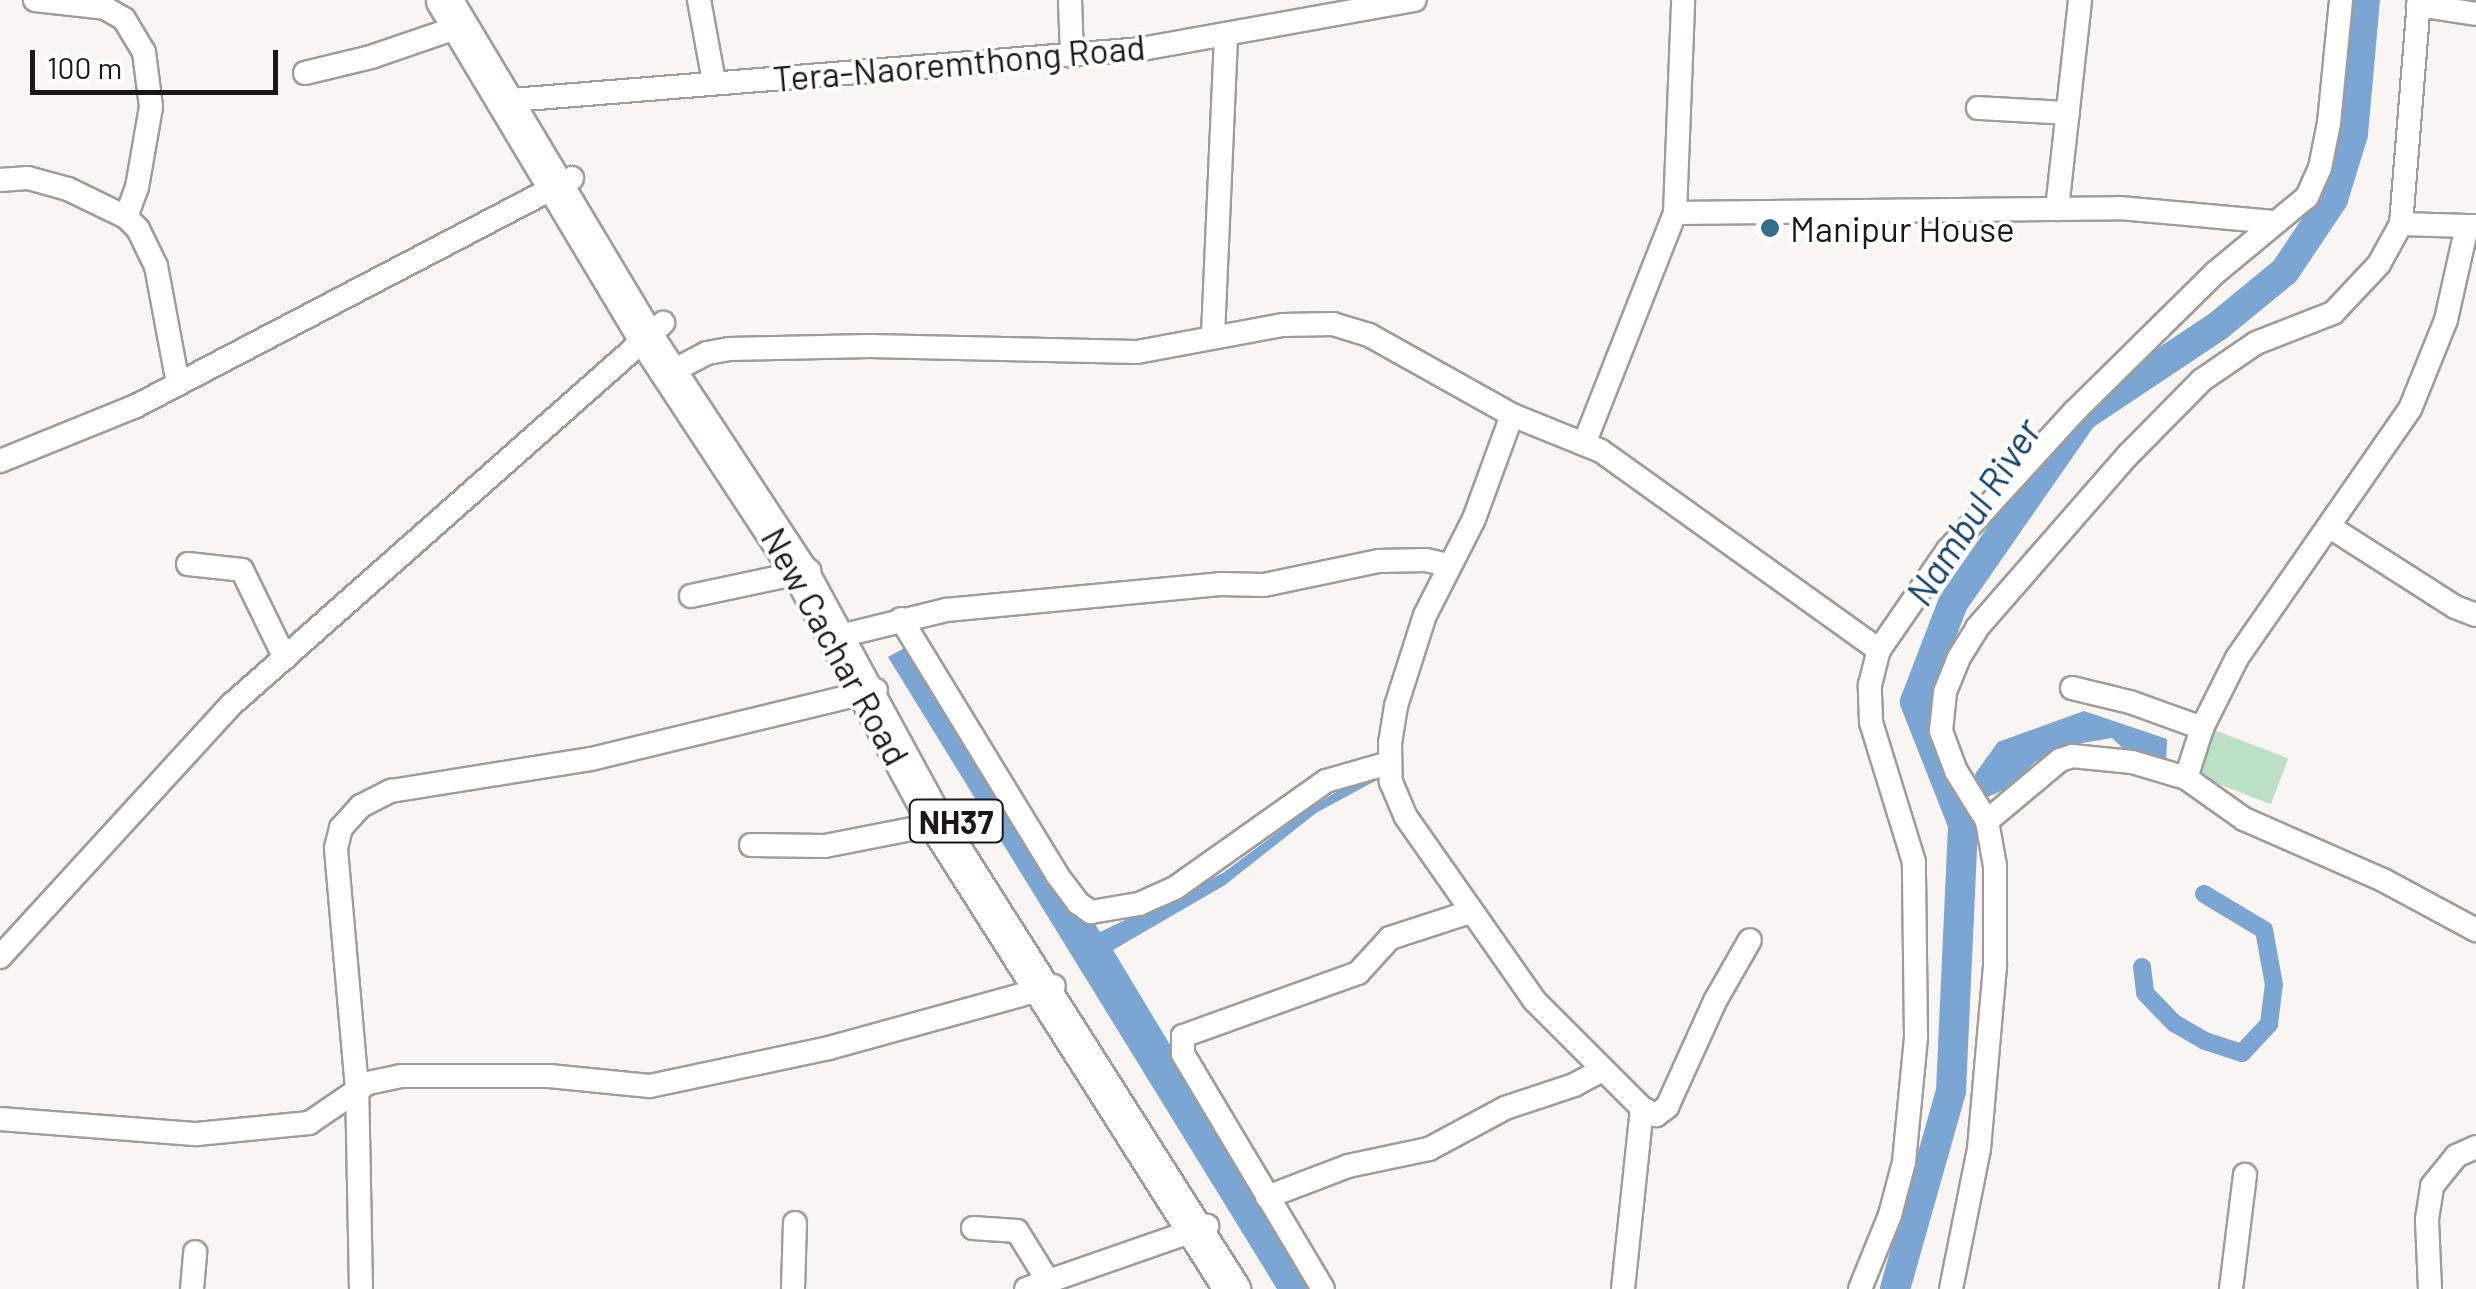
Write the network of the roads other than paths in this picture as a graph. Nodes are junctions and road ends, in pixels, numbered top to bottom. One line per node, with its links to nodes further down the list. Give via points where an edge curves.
1 (35, 0): 23 (street, via 105,8 124,19 144,52 151,108 138,187)
2 (699, 0): 15 (street)
3 (1070, 0): 13 (street)
4 (1415, 0): 9 (street, Tera-Naoremthong Road)
5 (1683, 0): 22 (street)
6 (2080, 0): 18 (street)
7 (2341, 0): 24 (street, via 2320,168 2306,197)
8 (2419, 3): 11 (street); 25 (street)
9 (1368, 4): 12 (street, Tera-Naoremthong Road)
10 (456, 9): 14 (street, via 371,57); 16 (highway, New Cachar Road / NH37)
11 (2476, 14)
12 (1226, 34): 13 (street, Tera-Naoremthong Road); 28 (street)
13 (1072, 56): 15 (street, Tera-Naoremthong Road)
14 (305, 73)
15 (714, 82): 16 (street, Tera-Naoremthong Road)
16 (511, 100): 20 (highway, New Cachar Road / NH37)
17 (1978, 108): 18 (street)
18 (2068, 113): 21 (street)
19 (0, 180): 23 (street, via 45,181)
20 (563, 183): 27 (highway, New Cachar Road / NH37); 30 (street)
21 (2058, 209): 22 (street); 24 (street, via 2193,211)
22 (1676, 213): 32 (street)
23 (126, 216): 30 (street, via 156,266)
24 (2273, 222): 42 (street, via 2074,412 1948,550)
25 (2401, 224): 26 (street); 49 (street, via 2379,264 2333,313 2256,344 2202,380 1977,628 1950,680 1940,731 1956,772)
26 (2471, 226): 34 (street, via 2428,370)
27 (654, 331): 29 (highway, New Cachar Road / NH37); 43 (street)
28 (1213, 335): 29 (street, via 1137,352 757,347 717,350); 31 (street, via 1315,322 1350,328)
29 (678, 368): 37 (highway, New Cachar Road / NH37, via 764,478)
30 (178, 384): 33 (street)
31 (1512, 415): 32 (street); 36 (street, via 1474,518)
32 (1584, 444): 42 (street, via 1621,463)
33 (0, 461)
34 (2330, 527): 39 (street); 46 (street, via 2237,658)
35 (188, 564): 43 (street, via 242,570)
36 (1447, 565): 40 (street, via 1379,561 1264,584 981,606); 47 (street, via 1396,706)
37 (809, 571): 38 (street); 41 (highway, New Cachar Road / NH37)
38 (690, 596)
39 (2476, 615)
40 (901, 619): 41 (street); 47 (street, via 1057,875 1090,912 1139,904 1174,888 1326,781)
41 (841, 636): 45 (highway, New Cachar Road / NH37)
42 (1879, 650): 76 (street, via 1870,722 1914,862 1916,1037 1904,1162)
43 (285, 658): 55 (street, via 231,705)
44 (2072, 688): 46 (street)
45 (871, 691): 50 (highway, New Cachar Road / NH37); 56 (highway, New Cachar Road / NH37); 58 (street, via 590,759 391,791 361,806 342,828 336,848)
46 (2202, 728): 48 (street)
47 (1388, 763): 52 (street, via 1398,803)
48 (2186, 778): 49 (street, via 2132,762 2072,756); 53 (street, via 2244,819)
49 (1988, 821): 77 (street, via 1995,866 1994,965 1979,1149)
50 (937, 824): 51 (street, via 825,846); 56 (highway, New Cachar Road / NH37)
51 (752, 845)
52 (1470, 912): 57 (street, via 1534,1000); 63 (street, via 1390,938 1358,974 1183,1036 1183,1054)
53 (2476, 930)
54 (1750, 940): 59 (street, via 1667,1108 1656,1115)
55 (0, 957)
56 (1049, 987): 58 (street, via 829,1048 650,1086 549,1076 401,1076); 66 (highway, New Cachar Road / NH37)
57 (1602, 1070): 59 (street); 63 (street, via 1505,1108 1429,1149 1348,1166)
58 (357, 1089): 60 (street, via 322,1117 294,1127 178,1134); 70 (street)
59 (1642, 1108): 75 (street)
60 (0, 1119)
61 (2476, 1147): 79 (street, via 2456,1156 2432,1186)
62 (2245, 1175): 78 (street)
63 (1267, 1196): 74 (street)
64 (794, 1222): 71 (street)
65 (973, 1228): 68 (street, via 1017,1231)
66 (1203, 1228): 68 (street); 72 (highway, New Cachar Road / NH37); 73 (highway, New Cachar Road / NH37)
67 (196, 1252): 69 (street)
68 (1037, 1285)
69 (192, 1289)
70 (361, 1289)
71 (793, 1289)
72 (1232, 1289)
73 (1252, 1289)
74 (1322, 1289)
75 (1622, 1289)
76 (1860, 1289)
77 (1951, 1289)
78 (2231, 1289)
79 (2430, 1289)

